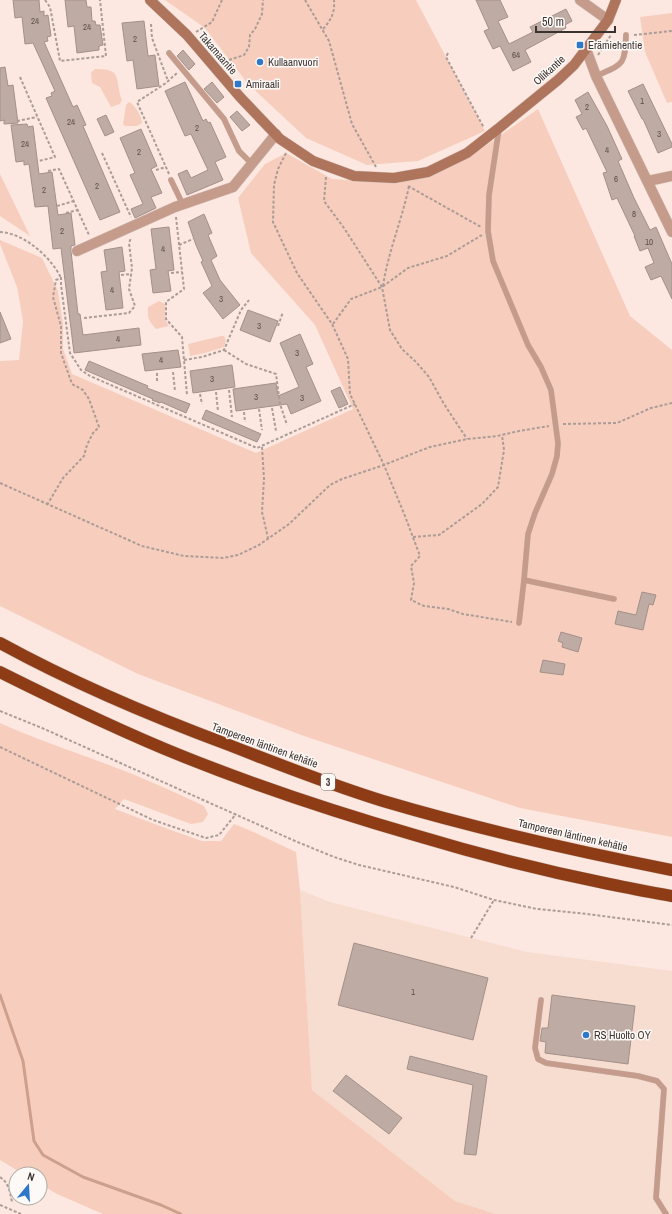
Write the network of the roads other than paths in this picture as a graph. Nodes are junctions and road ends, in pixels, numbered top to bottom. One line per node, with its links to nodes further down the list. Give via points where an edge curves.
1 (150, 0): 10 (street, Takamaantie, via 187,35)
2 (580, 0): 4 (street)
3 (616, 0): 4 (street, Ollikantie)
4 (608, 20): 6 (street, Ollikantie)
5 (626, 35): 8 (lane, via 625,55 620,64)
6 (586, 49): 8 (street); 9 (street, Ollikantie, via 558,80)
7 (169, 53): 11 (lane, via 224,119 238,151)
8 (596, 76): 14 (street)
9 (499, 128): 10 (street, Takamaantie, via 467,154 428,172 394,178 354,176 313,161); 18 (lane, via 489,195 488,231 493,261 528,345 551,390 558,443 552,474 528,534)
10 (276, 134): 11 (street)
11 (252, 164): 15 (street, via 233,187)
12 (672, 176): 14 (street)
13 (172, 180): 15 (lane)
14 (648, 181): 16 (street)
15 (179, 206): 17 (street)
16 (672, 232)
17 (77, 250)
18 (524, 580): 19 (lane); 20 (lane)
19 (614, 599)
20 (518, 623)
21 (0, 644): 23 (highway, Tampereen läntinen kehätie / 3, via 68,678 184,729 382,800 492,830)
22 (0, 672): 24 (highway, 3, via 128,733 288,796 464,850 562,874)
23 (672, 870)
24 (672, 896)
25 (541, 1000): 26 (lane, via 535,1048 538,1059 546,1063 638,1076 657,1081 664,1089 656,1198)
26 (666, 1214)

